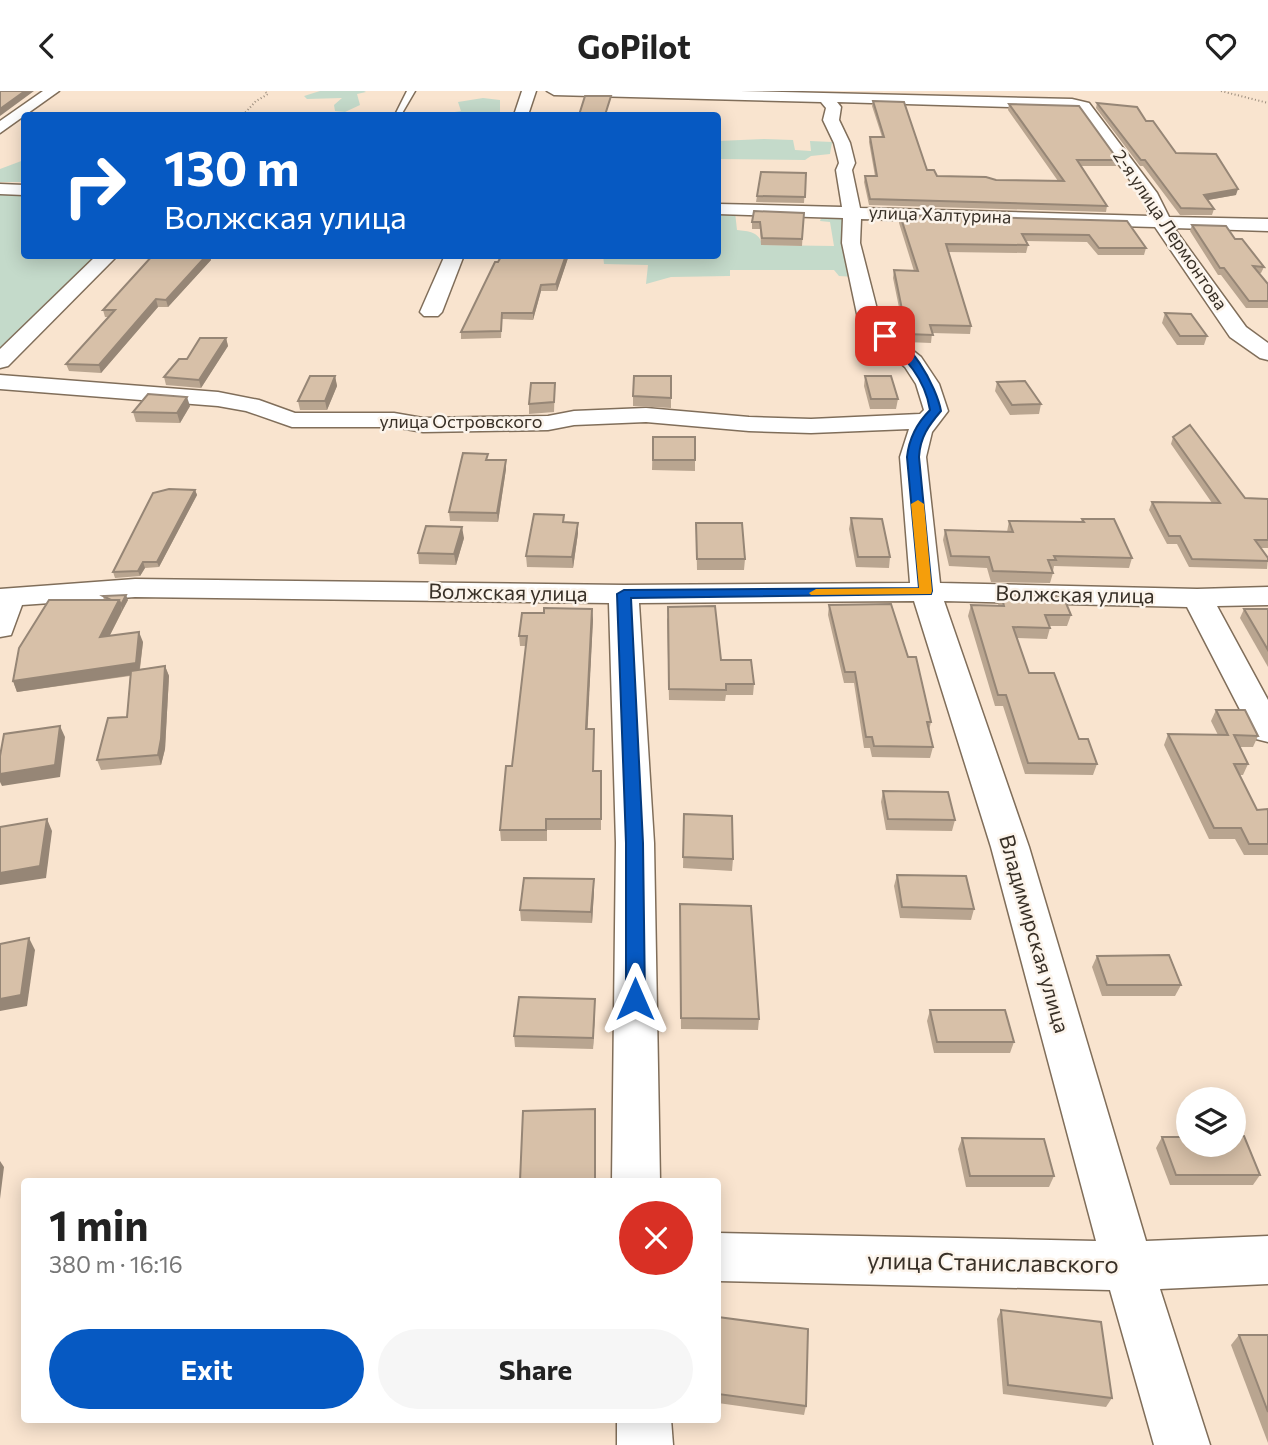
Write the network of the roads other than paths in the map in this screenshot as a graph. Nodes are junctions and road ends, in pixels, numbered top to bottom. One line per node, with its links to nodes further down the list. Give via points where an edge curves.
1 (52, 91): 6 (street)
2 (411, 91): 7 (lane)
3 (529, 91): 8 (street)
4 (554, 91): 5 (street)
5 (825, 97): 14 (street, via 834,107 831,120 847,163 844,170); 15 (street, 2-я улица Лермонтова, via 1084,106 1151,197)
6 (22, 112)
7 (400, 112)
8 (522, 112)
9 (21, 113): 10 (street)
10 (0, 128)
11 (0, 189): 12 (street)
12 (21, 190)
13 (721, 209): 14 (street, улица Халтурина)
14 (852, 213): 15 (street, улица Халтурина); 23 (street, Владимирская улица, via 851,243 871,328 906,353 925,380 936,411)
15 (1163, 221): 16 (street, улица Халтурина); 20 (street, 2-я улица Лермонтова, via 1238,332)
16 (1268, 225)
17 (105, 259): 21 (street)
18 (453, 259): 19 (street)
19 (431, 313)
20 (1268, 353)
21 (0, 361)
22 (0, 382): 23 (street, улица Островского, via 218,399 251,405 292,421 548,423 646,415 811,426)
23 (925, 421): 24 (street, Владимирская улица, via 913,457)
24 (926, 591): 25 (street, Волжская улица); 28 (street, Волжская улица); 34 (street, Владимирская улица, via 1010,847)
25 (624, 594): 27 (street, Волжская улица, via 135,588); 31 (street, via 635,843)
26 (1268, 596): 28 (street, Волжская улица)
27 (5, 598): 29 (street)
28 (1197, 598): 30 (street)
29 (0, 628)
30 (1268, 731)
31 (636, 1178)
32 (721, 1257): 34 (street, улица Станиславского)
33 (1268, 1260): 34 (street, улица Станиславского)
34 (1128, 1266): 37 (street, Владимирская улица)
35 (644, 1423): 36 (street)
36 (645, 1445)
37 (1182, 1445)

